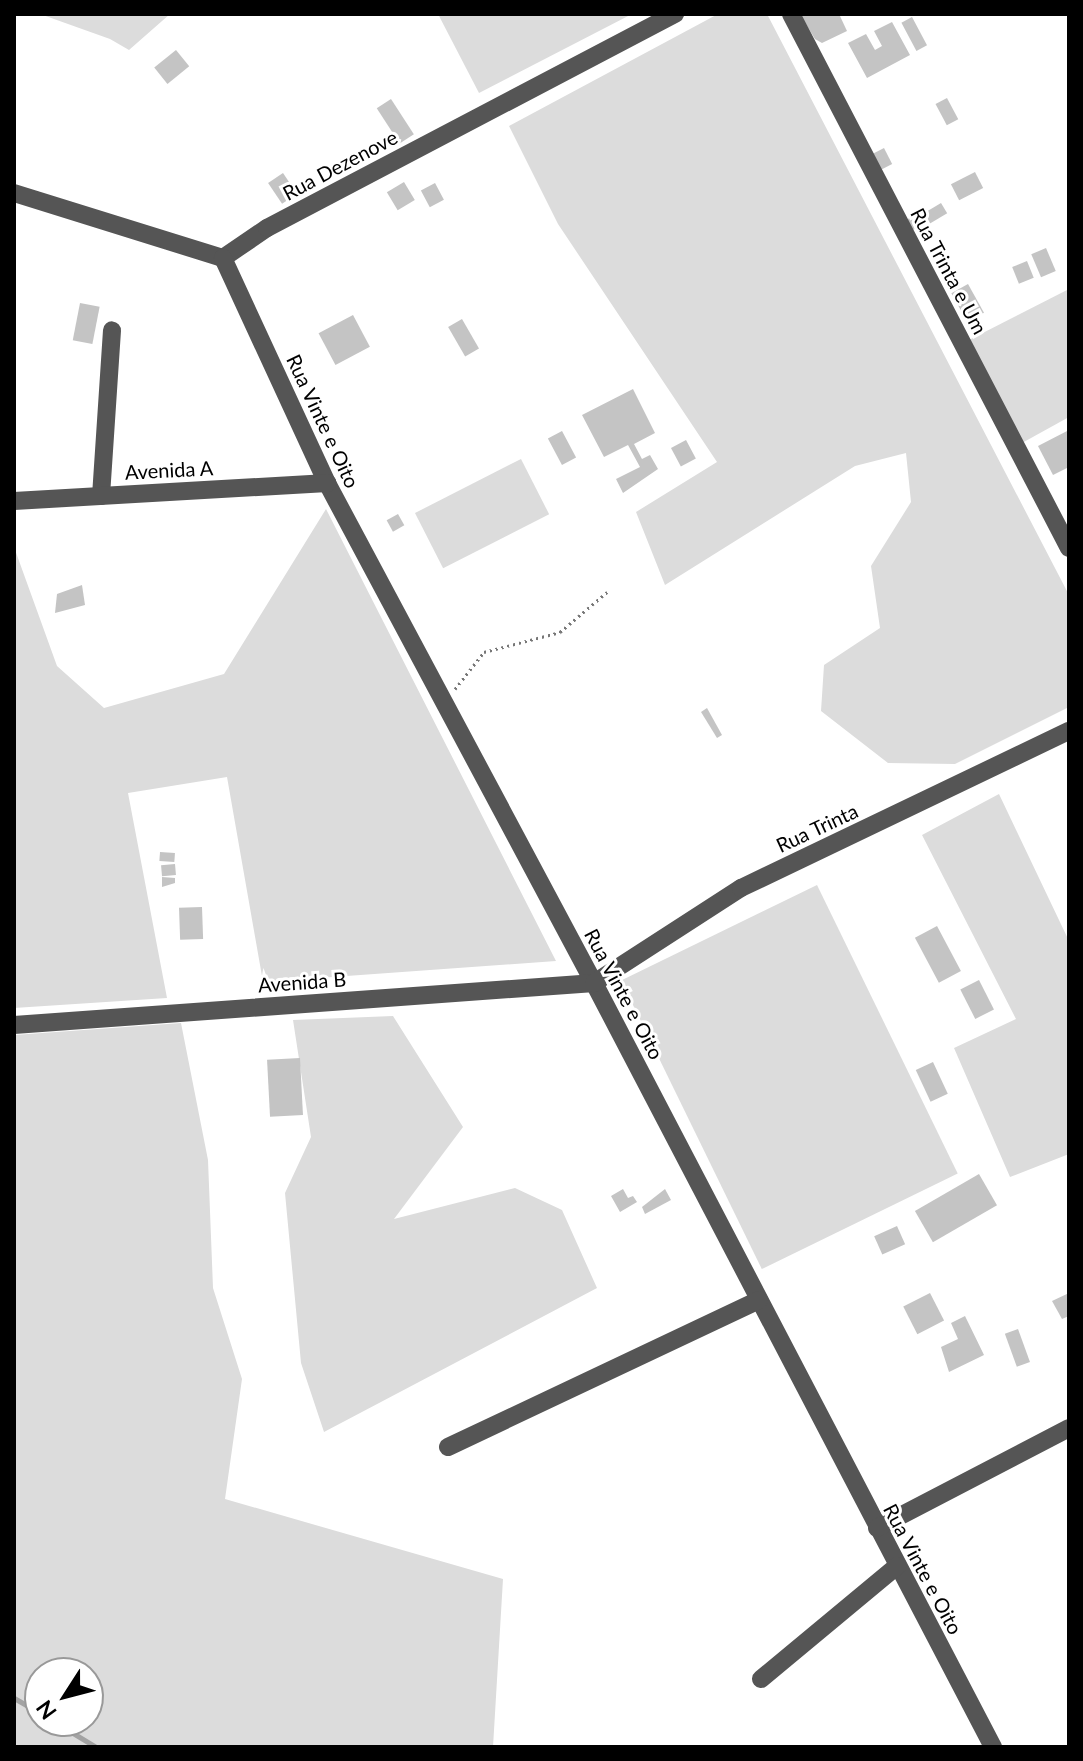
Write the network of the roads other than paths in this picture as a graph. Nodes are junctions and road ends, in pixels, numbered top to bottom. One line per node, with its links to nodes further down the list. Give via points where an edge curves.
1 (675, 14): 4 (street, Rua Dezenove, via 267,228)
2 (791, 14): 9 (street, Rua Trinta e Um)
3 (14, 193): 4 (street)
4 (223, 258): 6 (street, Rua Vinte e Oito)
5 (112, 330): 7 (street)
6 (327, 483): 7 (street, Avenida A); 11 (street, Rua Vinte e Oito)
7 (101, 496): 8 (street, Avenida A)
8 (14, 501)
9 (1069, 548)
10 (1069, 731): 11 (street, Rua Trinta, via 741,888)
11 (594, 983): 12 (street, Avenida B); 13 (street, Rua Vinte e Oito)
12 (14, 1025)
13 (759, 1300): 15 (street); 16 (street, Rua Vinte e Oito)
14 (1069, 1428): 16 (street)
15 (448, 1447)
16 (877, 1528): 17 (street, Rua Vinte e Oito)
17 (897, 1566): 18 (street); 19 (street, Rua Vinte e Oito)
18 (761, 1679)
19 (993, 1747)

